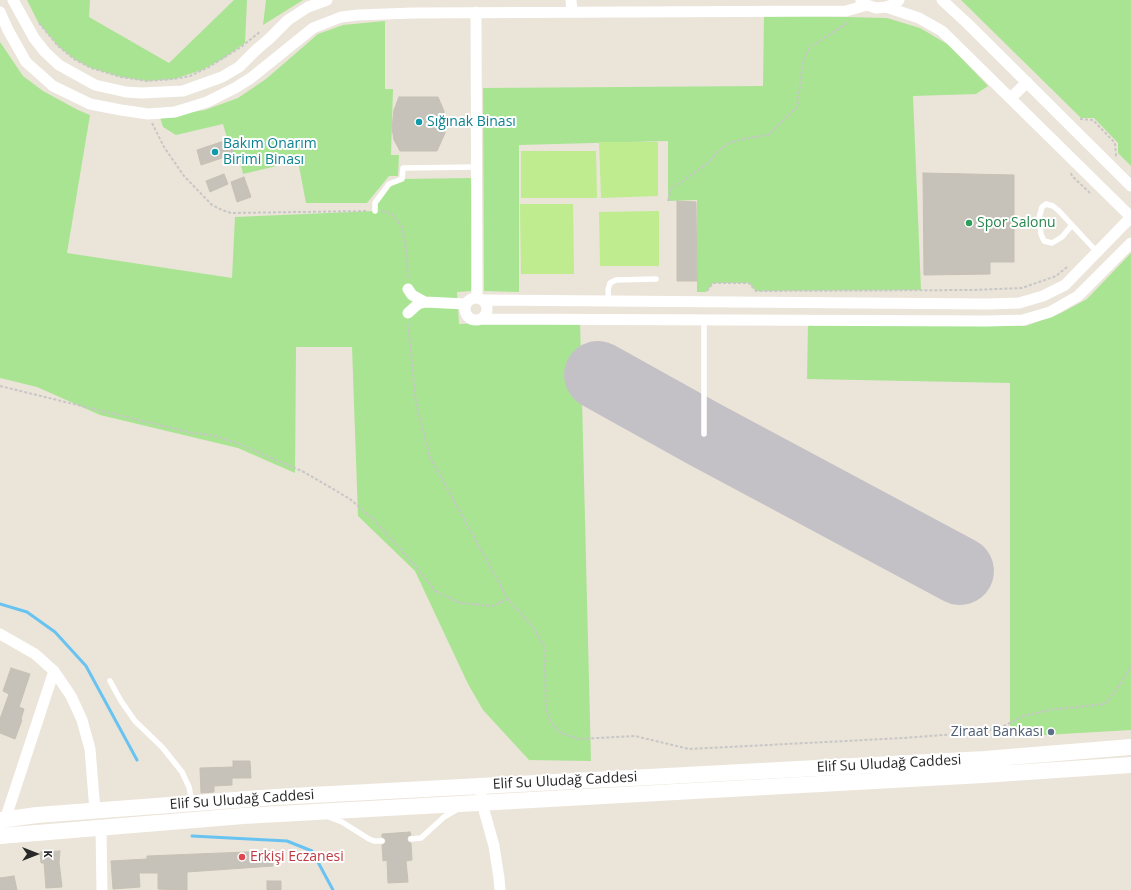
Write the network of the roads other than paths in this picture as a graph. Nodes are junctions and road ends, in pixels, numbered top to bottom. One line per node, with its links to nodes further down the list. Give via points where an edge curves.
1 (13, 0): 11 (street, via 34,38 45,52 59,65 82,79 107,89 142,93 183,91 239,67)
2 (327, 0): 11 (street, via 308,7 288,20)
3 (571, 0): 10 (street)
4 (899, 0): 7 (street)
5 (942, 0): 13 (street)
6 (860, 5): 7 (street); 10 (street, via 846,11)
7 (886, 7): 14 (street, via 918,18 942,31)
8 (0, 12): 12 (street, via 26,62 53,86 90,104 148,114 175,112 207,102 235,88)
9 (476, 12): 10 (street); 12 (street, via 341,17 313,28); 15 (street)
10 (572, 12)
11 (256, 50): 12 (street)
12 (267, 66)
13 (1027, 82): 14 (street); 16 (street)
14 (1011, 98): 18 (street)
15 (476, 167): 17 (lane, via 403,168 402,179 389,184 375,203); 26 (street)
16 (1131, 186)
17 (375, 211)
18 (1131, 217): 21 (street)
19 (1072, 225): 19 (lane, via 1053,206 1046,204 1042,207 1039,218 1044,241 1052,243 1062,237); 21 (lane)
20 (1131, 243): 22 (street)
21 (1099, 250): 22 (street); 25 (street, via 1065,285 1043,296 1018,303)
22 (1113, 260): 33 (street, via 1078,296 1050,312 1023,320)
23 (656, 279): 27 (lane, via 616,280 610,283)
24 (408, 289): 28 (street, via 412,295)
25 (703, 297): 27 (street); 33 (street)
26 (480, 299): 27 (street); 29 (street, via 469,300); 31 (street, via 486,303 488,310)
27 (609, 301): 32 (street)
28 (425, 302): 29 (street); 30 (street, via 418,304)
29 (466, 304): 31 (street, via 465,310 469,317 475,320)
30 (408, 313)
31 (482, 319): 32 (street)
32 (609, 319): 33 (street)
33 (704, 320): 34 (lane)
34 (704, 434)
35 (0, 634): 36 (street, via 35,654)
36 (54, 672): 44 (street, via 71,696 82,720 90,749); 46 (street)
37 (110, 681): 42 (lane, via 135,721 162,746 182,772)
38 (1131, 747): 40 (main road, Elif Su Uludağ Caddesi, via 985,759)
39 (1131, 765): 41 (main road, Elif Su Uludağ Caddesi)
40 (480, 786): 41 (street); 42 (main road, Elif Su Uludağ Caddesi)
41 (482, 803): 43 (main road, Elif Su Uludağ Caddesi); 52 (street, via 494,846)
42 (193, 804): 44 (main road, Elif Su Uludağ Caddesi)
43 (466, 804): 45 (main road, Elif Su Uludağ Caddesi); 49 (lane, via 444,818 421,838)
44 (95, 811): 46 (main road, Elif Su Uludağ Caddesi)
45 (311, 812): 47 (main road, Elif Su Uludağ Caddesi); 50 (lane, via 342,822 369,839)
46 (2, 820)
47 (101, 828): 48 (main road, Elif Su Uludağ Caddesi); 51 (street)
48 (0, 836)
49 (411, 839)
50 (382, 841)
51 (102, 890)
52 (500, 890)

